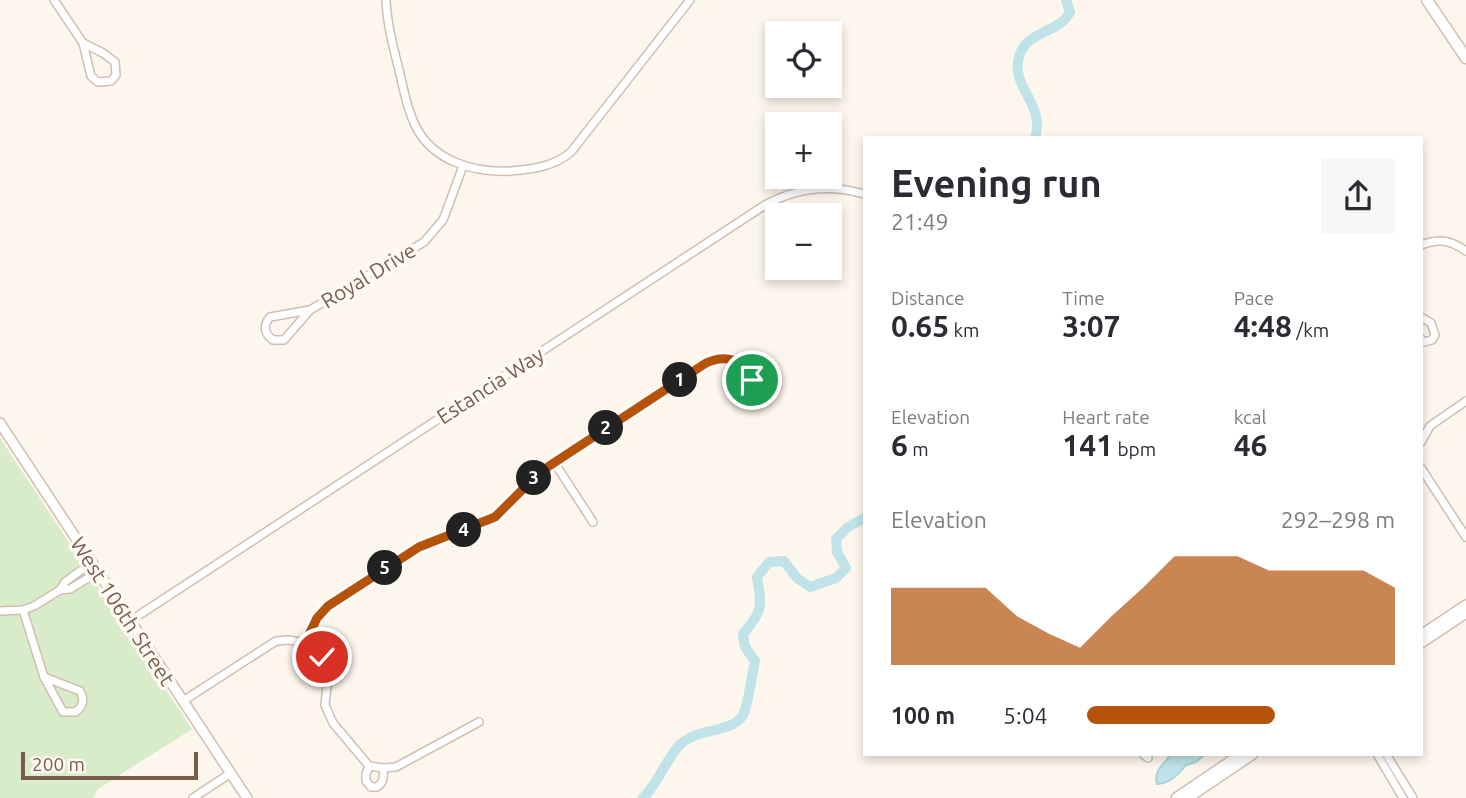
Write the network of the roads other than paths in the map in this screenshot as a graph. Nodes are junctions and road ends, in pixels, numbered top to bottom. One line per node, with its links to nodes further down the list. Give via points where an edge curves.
1 (54, 0): 5 (street)
2 (386, 0): 7 (street, via 413,123 430,147)
3 (690, 0): 7 (street, via 564,159 545,167 498,172)
4 (1427, 0): 6 (main road)
5 (83, 43): 5 (street, via 91,76 102,83 111,81 117,70 115,62)
6 (1466, 58)
7 (463, 166): 11 (street, Royal Drive, via 443,220 424,242)
8 (863, 194): 29 (street, Estancia Way, via 813,189 765,205)
9 (1423, 244): 10 (street, via 1448,240)
10 (1466, 251)
11 (310, 310): 11 (street, Royal Drive, via 270,317 265,325 269,337 277,341 287,338)
12 (1423, 318): 13 (street, via 1431,323 1435,335)
13 (1423, 341)
14 (1466, 401): 17 (street, via 1437,420)
15 (751, 404): 18 (street, via 752,380 746,367 729,359 711,360)
16 (0, 423): 22 (street, West 106th Street)
17 (1423, 438)
18 (554, 462): 20 (street); 32 (street, via 495,517 419,547 328,606)
19 (1423, 471): 21 (street)
20 (593, 522)
21 (1466, 537)
22 (91, 563): 23 (street, West 106th Street); 24 (street)
23 (98, 572): 24 (street); 29 (street, West 106th Street)
24 (60, 590): 26 (street)
25 (1466, 606): 30 (street)
26 (23, 610): 27 (street); 33 (street)
27 (0, 611)
28 (1466, 613): 31 (street)
29 (130, 621): 34 (street, West 106th Street)
30 (1423, 634)
31 (1423, 642)
32 (305, 643): 34 (street, via 270,644); 39 (street, via 318,652 327,669 324,705 328,715)
33 (44, 677): 33 (street, via 63,712 81,707 80,691)
34 (183, 701): 41 (street, West 106th Street)
35 (479, 722): 40 (street, via 403,764)
36 (1378, 756): 46 (street)
37 (1387, 756): 47 (street)
38 (1236, 758): 44 (street); 45 (street)
39 (369, 766): 40 (street); 40 (street, via 366,781 377,787 384,780)
40 (383, 768)
41 (231, 773): 42 (street); 43 (street, West 106th Street)
42 (193, 798)
43 (247, 798)
44 (1176, 798)
45 (1188, 798)
46 (1403, 798)
47 (1413, 798)

